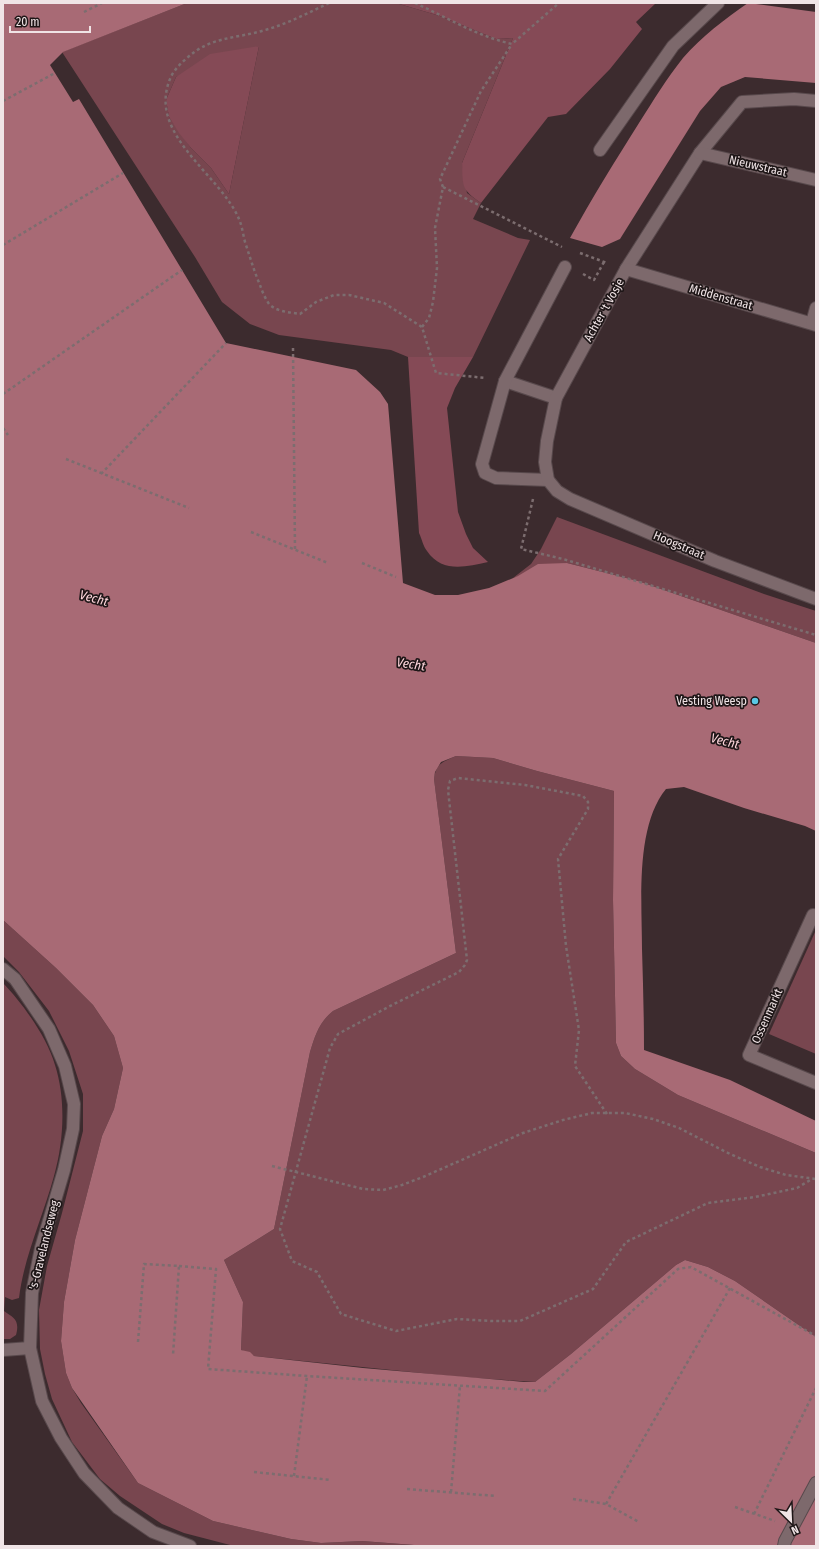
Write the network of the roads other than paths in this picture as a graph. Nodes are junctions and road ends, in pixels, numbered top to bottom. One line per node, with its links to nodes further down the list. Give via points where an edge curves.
1 (718, 3): 3 (street, via 673,46)
2 (816, 101): 4 (street, Achter 't Vosje, via 794,99 742,102)
3 (600, 150)
4 (700, 153): 5 (street, Nieuwstraat); 7 (street, Achter 't Vosje)
5 (816, 180)
6 (565, 267): 10 (street)
7 (626, 269): 9 (street, Middenstraat); 11 (street, Achter 't Vosje)
8 (816, 308): 9 (street)
9 (814, 324)
10 (505, 381): 11 (street); 12 (street, via 482,464 485,473 496,478)
11 (556, 398): 12 (street, Achter 't Vosje, via 546,441 545,462)
12 (548, 480): 13 (street, Hoogstraat, via 570,499 715,561)
13 (816, 599)
14 (816, 916): 16 (street, Ossenmarkt, via 813,915 750,1055)
15 (3, 969): 17 (street, 's-Gravelandseweg, via 15,979 49,1029 65,1066 74,1104 73,1129 64,1170 41,1248 32,1293)
16 (816, 1083)
17 (30, 1348): 18 (street); 20 (street, 's-Gravelandseweg, via 42,1400 61,1438 84,1473 118,1508 153,1532)
18 (3, 1350)
19 (816, 1483): 21 (street)
20 (190, 1546)
21 (784, 1546)

